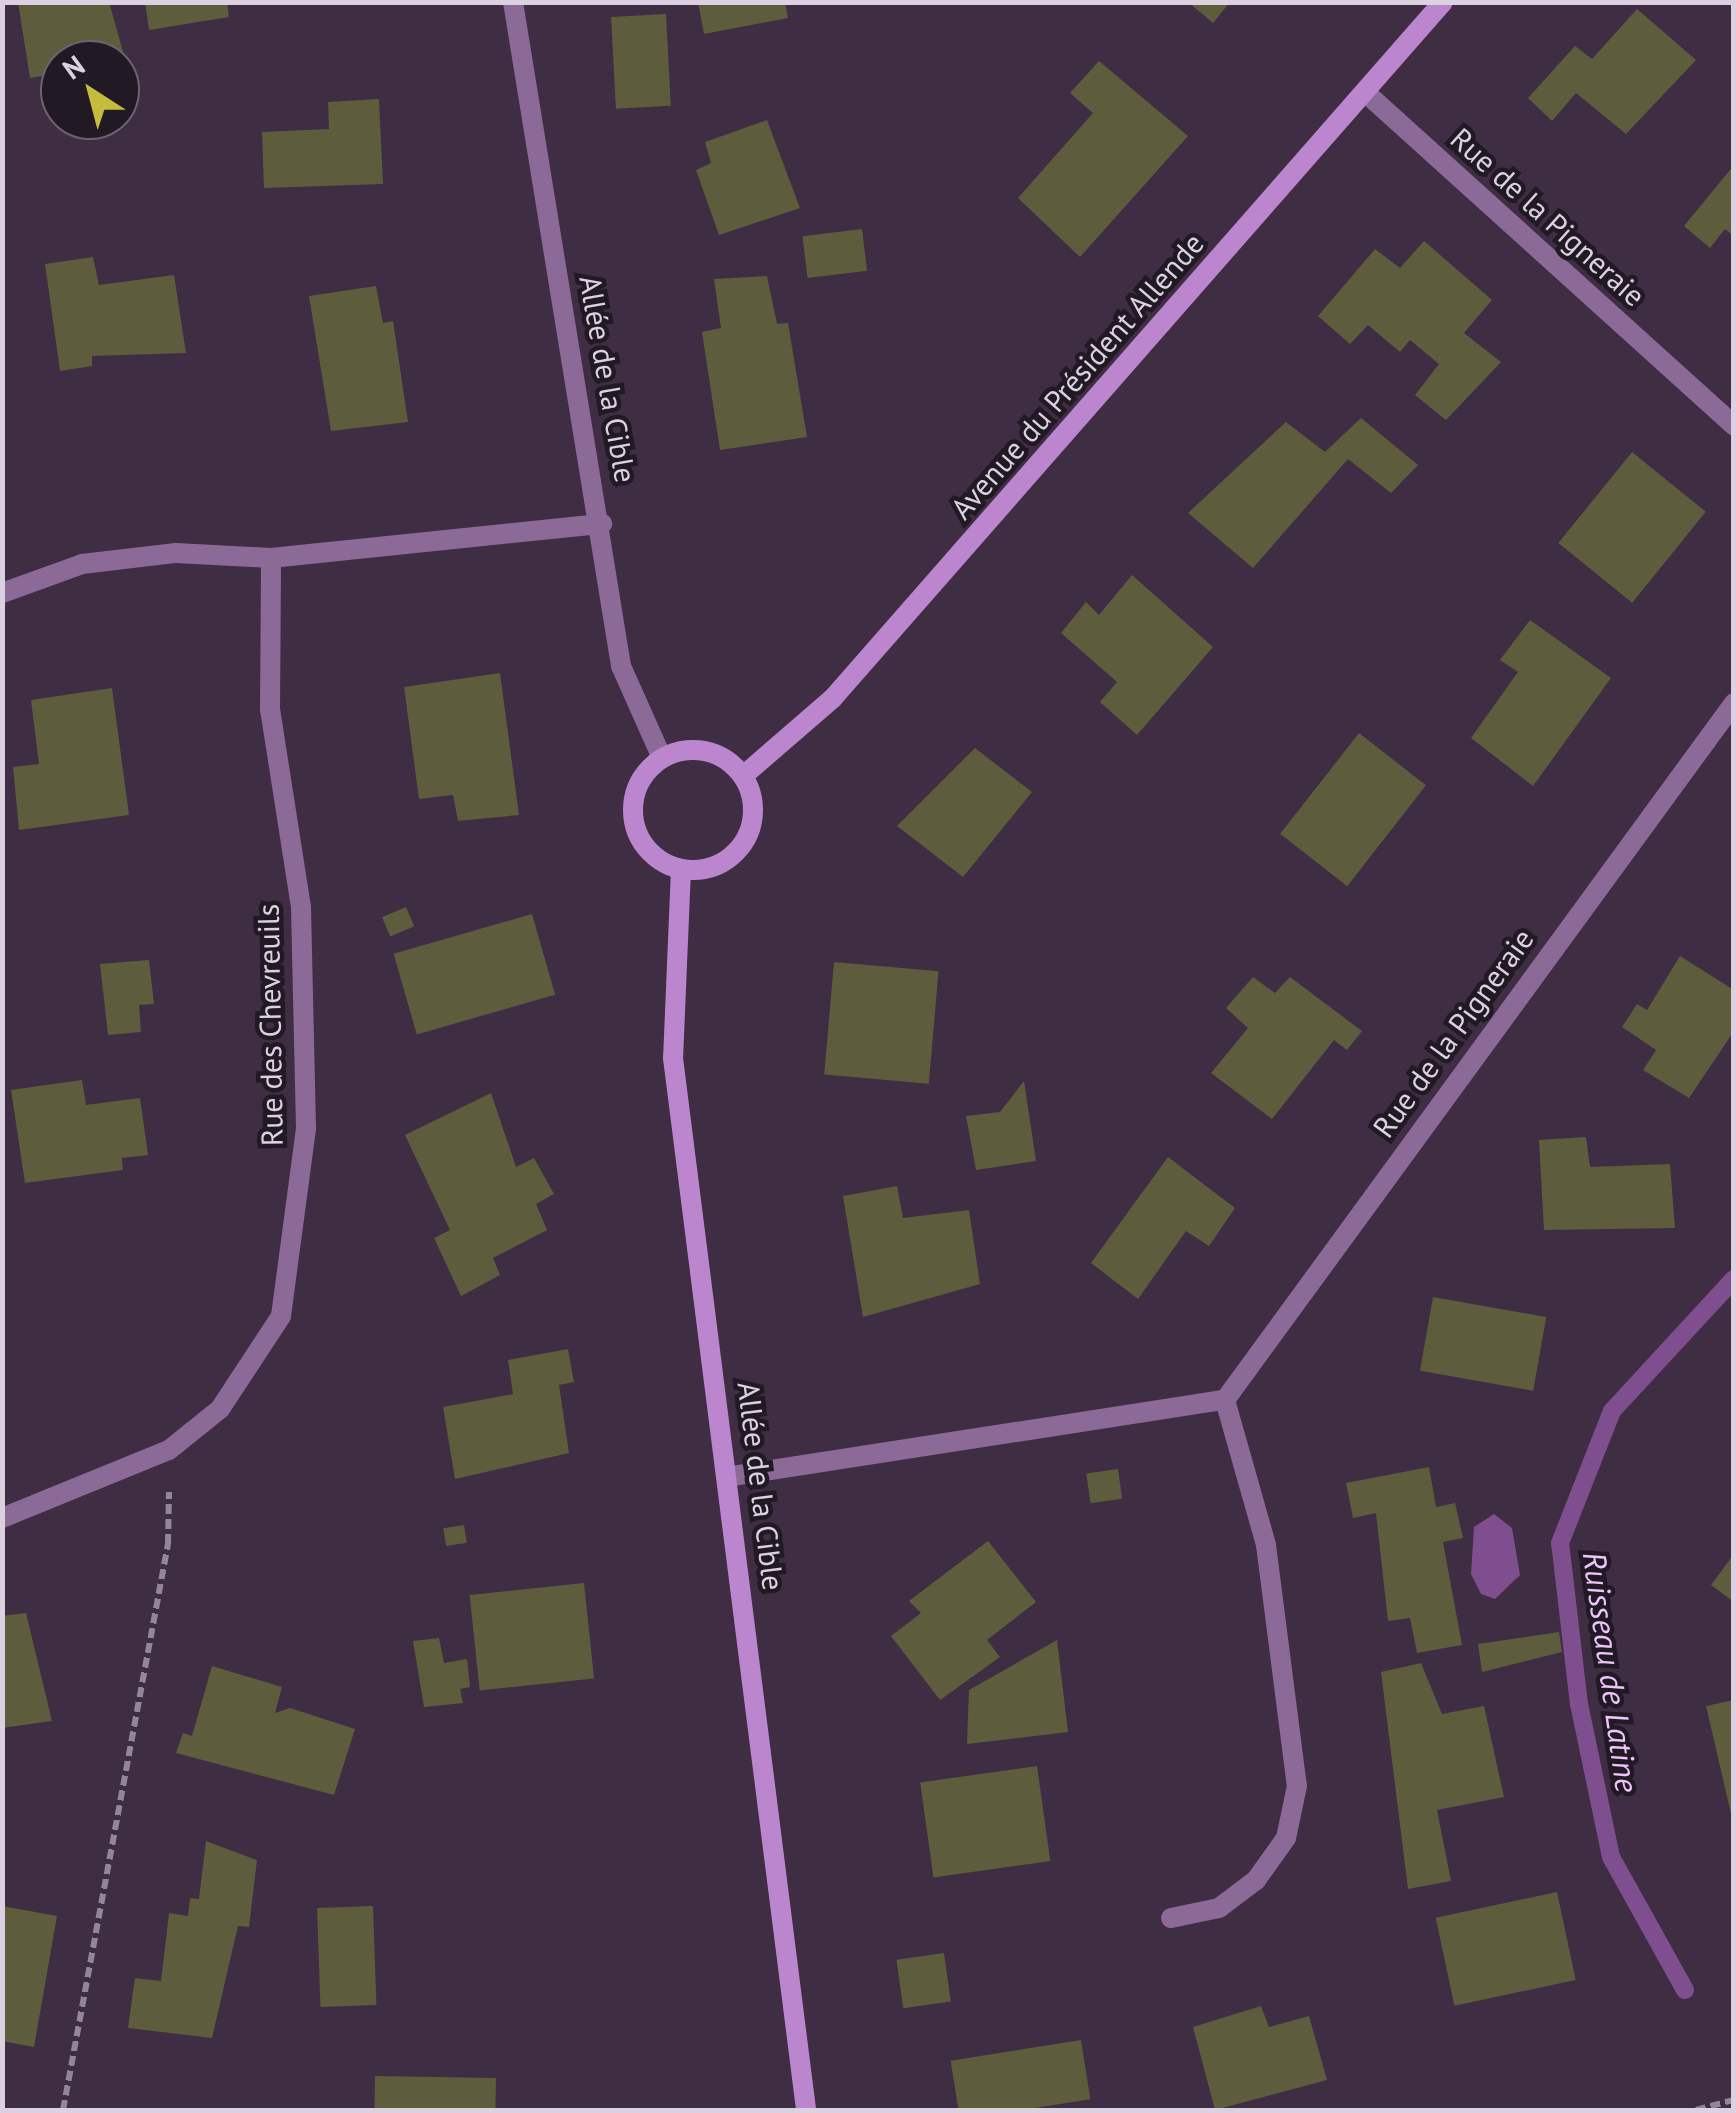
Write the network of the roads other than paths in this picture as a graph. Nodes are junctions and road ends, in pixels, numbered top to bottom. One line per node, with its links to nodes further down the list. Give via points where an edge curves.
1 (513, 2): 5 (street, Allée de la Cible)
2 (1443, 2): 3 (street, Avenue du Président Allende)
3 (1366, 93): 4 (street, Rue de la Pigneraie); 10 (street, Avenue du Président Allende, via 833,698)
4 (1734, 426)
5 (602, 524): 6 (street); 9 (street, Allée de la Cible, via 620,666)
6 (271, 558): 7 (street, via 176,553 82,564); 14 (street, Rue des Chevreuils, via 270,710 301,907 306,1128 281,1316 220,1409 170,1450)
7 (2, 592)
8 (1734, 703): 12 (street, Rue de la Pigneraie)
9 (662, 758): 10 (street, via 714,754); 11 (street, via 638,784 633,820 650,852)
10 (742, 776): 11 (street, via 748,834 720,863)
11 (682, 869): 13 (street, Allée de la Cible, via 673,1058)
12 (1225, 1400): 13 (street); 15 (street, via 1266,1544 1297,1786 1286,1838 1256,1880 1219,1908)
13 (732, 1476): 16 (street, Allée de la Cible)
14 (2, 1518)
15 (1171, 1918)
16 (806, 2110)

